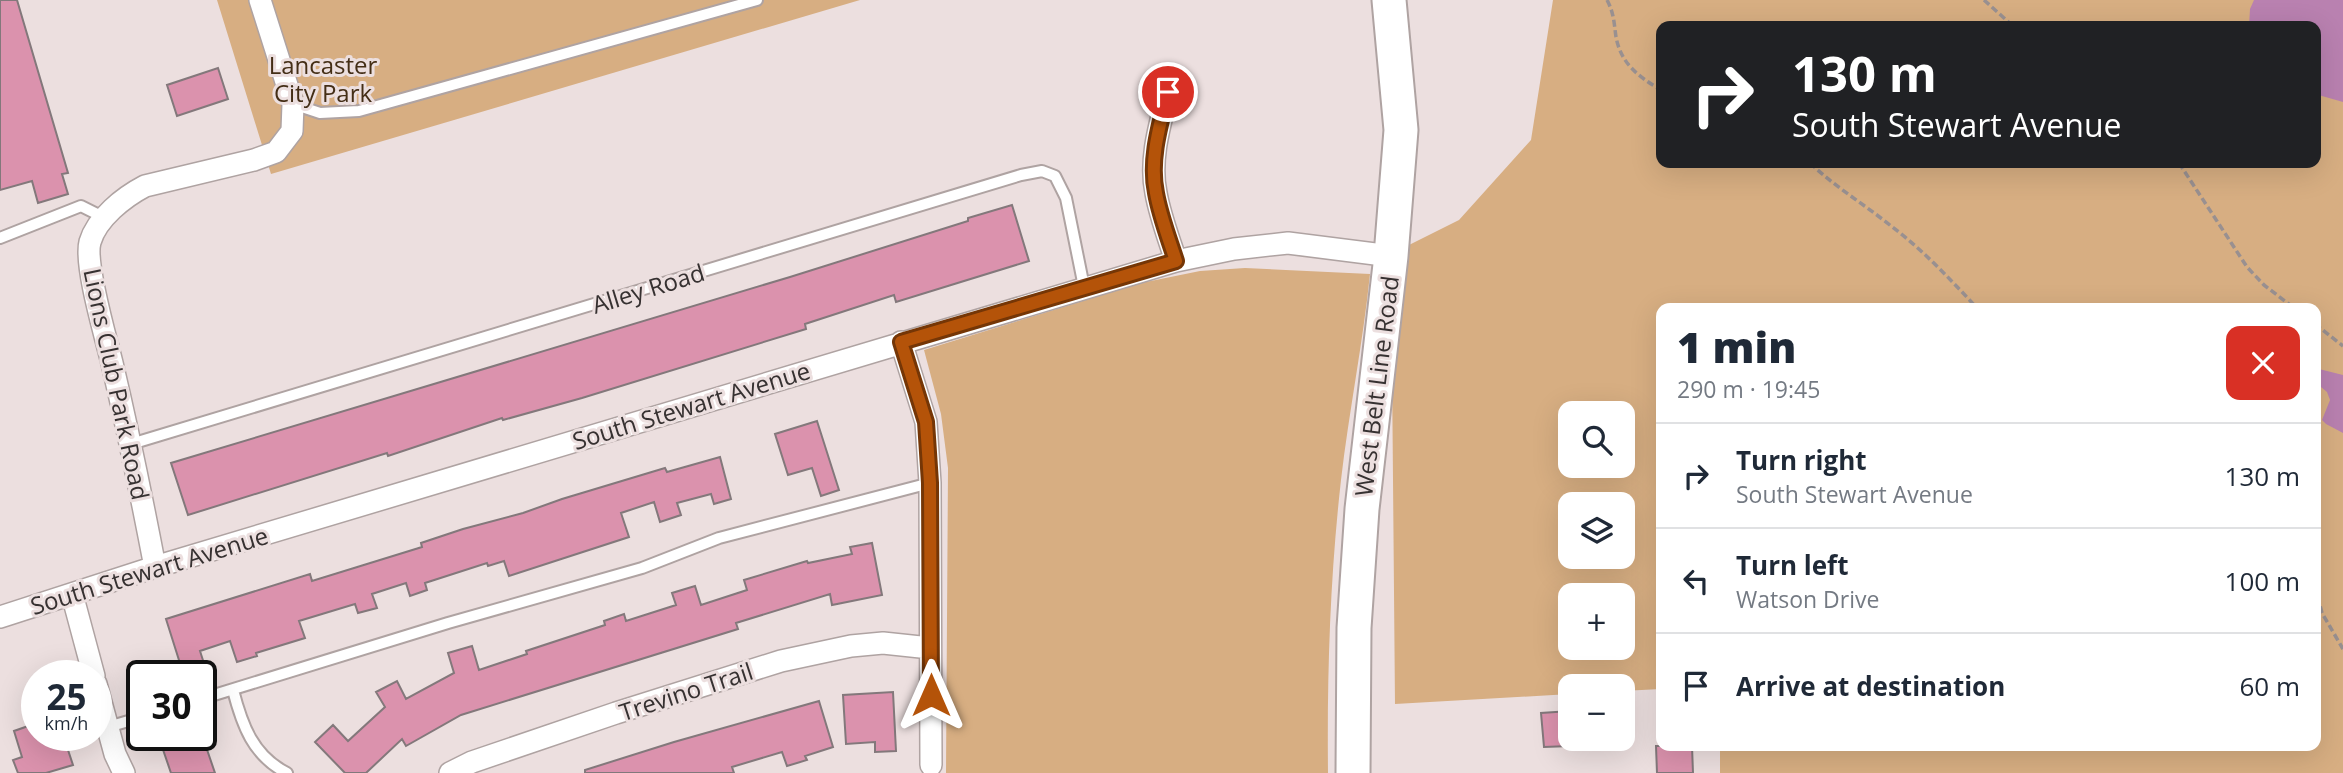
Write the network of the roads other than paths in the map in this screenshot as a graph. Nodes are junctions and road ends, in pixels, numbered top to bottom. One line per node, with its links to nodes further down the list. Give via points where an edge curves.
1 (260, 0): 5 (street, Lions Club Park Road)
2 (757, 0): 5 (lane, via 359,111 320,113)
3 (1389, 0): 8 (main road, West Belt Line Road, via 1401,130)
4 (1168, 92): 9 (street, via 1156,149 1155,191)
5 (293, 104): 6 (street, Lions Club Park Road, via 292,131 276,152 145,186)
6 (105, 218): 7 (lane, via 81,206); 12 (street, Lions Club Park Road, via 90,243 92,276)
7 (0, 239)
8 (1391, 256): 9 (street, South Stewart Avenue, via 1288,243); 26 (main road, West Belt Line Road, via 1362,509 1354,628)
9 (1176, 261): 10 (street, South Stewart Avenue)
10 (1084, 287): 11 (street, South Stewart Avenue); 12 (lane, Alley Road, via 1066,198 1055,176 1041,171)
11 (901, 342): 13 (street, via 926,422); 14 (street, South Stewart Avenue)
12 (131, 444): 14 (street, Lions Club Park Road)
13 (930, 483): 17 (street); 19 (lane, via 719,538 642,568)
14 (155, 567): 15 (street, South Stewart Avenue)
15 (72, 594): 16 (street, South Stewart Avenue); 18 (street)
16 (0, 617)
17 (930, 648): 22 (street); 25 (street, Trevino Trail, via 883,643 781,661 616,713)
18 (90, 660)
19 (233, 690): 20 (lane); 24 (lane, via 255,748)
20 (217, 694)
21 (112, 742): 23 (street)
22 (927, 769)
23 (124, 773)
24 (287, 773)
25 (450, 773)
26 (1353, 773)

